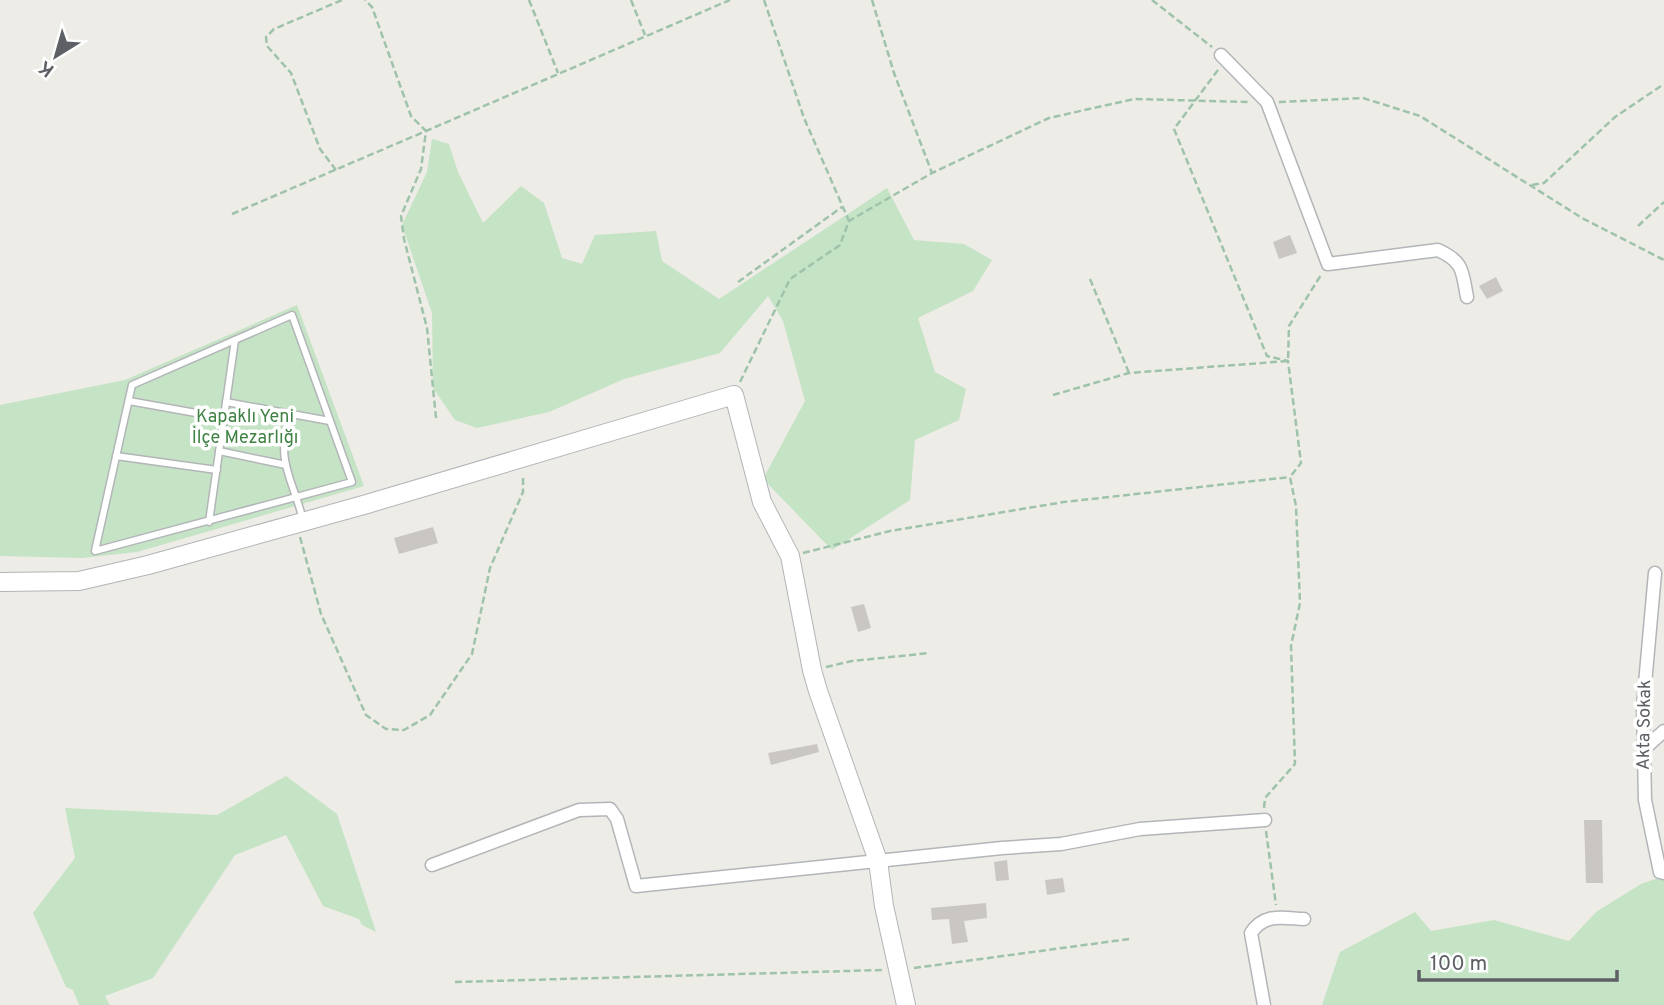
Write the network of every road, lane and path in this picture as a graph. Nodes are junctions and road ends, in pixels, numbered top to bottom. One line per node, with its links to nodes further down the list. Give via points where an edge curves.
1 (342, 0): 16 (path, via 274,29 266,37 267,46 290,73 320,149)
2 (365, 0): 15 (path, via 372,7 411,116)
3 (529, 0): 11 (path)
4 (631, 0): 9 (path)
5 (730, 0): 9 (path)
6 (764, 0): 20 (path, via 804,118)
7 (872, 0): 17 (path)
8 (1152, 0): 10 (path)
9 (645, 35): 11 (path)
10 (1222, 55): 13 (street); 14 (path, via 1218,70)
11 (558, 73): 15 (path)
12 (1664, 83): 18 (path, via 1615,117 1544,183)
13 (1266, 102): 14 (path); 18 (path, via 1363,98 1393,106 1420,116); 25 (street)
14 (1192, 103): 17 (path, via 1133,99 1049,118); 30 (path, via 1174,129 1267,356)
15 (426, 131): 16 (path); 38 (path, via 421,169 401,216 427,328)
16 (337, 170): 21 (path)
17 (932, 173): 22 (path)
18 (1531, 185): 24 (path, via 1582,218)
19 (1664, 202): 23 (path)
20 (842, 206): 22 (path); 27 (path)
21 (232, 214)
22 (849, 221): 32 (path, via 840,245 790,279)
23 (1638, 226)
24 (1664, 260)
25 (1328, 264): 28 (street, via 1438,250 1460,264); 30 (path, via 1289,326)
26 (1090, 279): 31 (path)
27 (738, 282)
28 (1467, 297)
29 (235, 340): 34 (lane, via 132,385); 35 (lane); 39 (lane, via 292,315)
30 (1288, 361): 31 (path); 45 (path, via 1301,463)
31 (1129, 373): 33 (path)
32 (734, 395): 42 (street); 49 (street, via 762,502)
33 (1053, 395)
34 (129, 401): 37 (lane); 41 (lane)
35 (226, 402): 36 (lane); 37 (lane)
36 (290, 414): 39 (lane); 43 (lane, via 283,452)
37 (224, 418): 40 (lane)
38 (436, 418)
39 (330, 421): 46 (lane, via 352,482)
40 (219, 451): 43 (lane); 44 (lane)
41 (116, 456): 44 (lane); 47 (lane, via 95,551)
42 (523, 457): 48 (street); 48 (path, via 523,492 490,568 472,654 430,715 404,730 386,729 366,715 321,614)
43 (286, 465): 46 (lane)
44 (217, 470): 47 (lane)
45 (1290, 477): 49 (path, via 1051,504 890,531); 58 (path, via 1296,506 1300,603 1291,646 1295,764 1265,798)
46 (296, 498): 47 (lane); 48 (lane)
47 (209, 522)
48 (300, 523): 51 (street, via 79,581)
49 (790, 556): 55 (street)
50 (1655, 573): 53 (street, Akta Sokak)
51 (0, 582)
52 (1664, 605): 53 (street)
53 (1651, 616): 57 (street, Akta Sokak)
54 (930, 653): 55 (path)
55 (812, 670): 59 (street)
56 (1664, 731): 57 (street)
57 (1644, 749): 61 (street, Akta Sokak, via 1644,800 1660,872)
58 (1265, 820): 59 (street, via 1140,829 1061,844); 62 (path, via 1276,905)
59 (878, 861): 60 (street, via 636,886 610,809 579,810); 65 (street)
60 (432, 865)
61 (1664, 873)
62 (1272, 918): 63 (street); 68 (street, via 1258,922 1251,933)
63 (1304, 919)
64 (1129, 939): 65 (path)
65 (898, 970): 66 (path); 67 (street)
66 (455, 982)
67 (906, 1005)
68 (1264, 1005)

